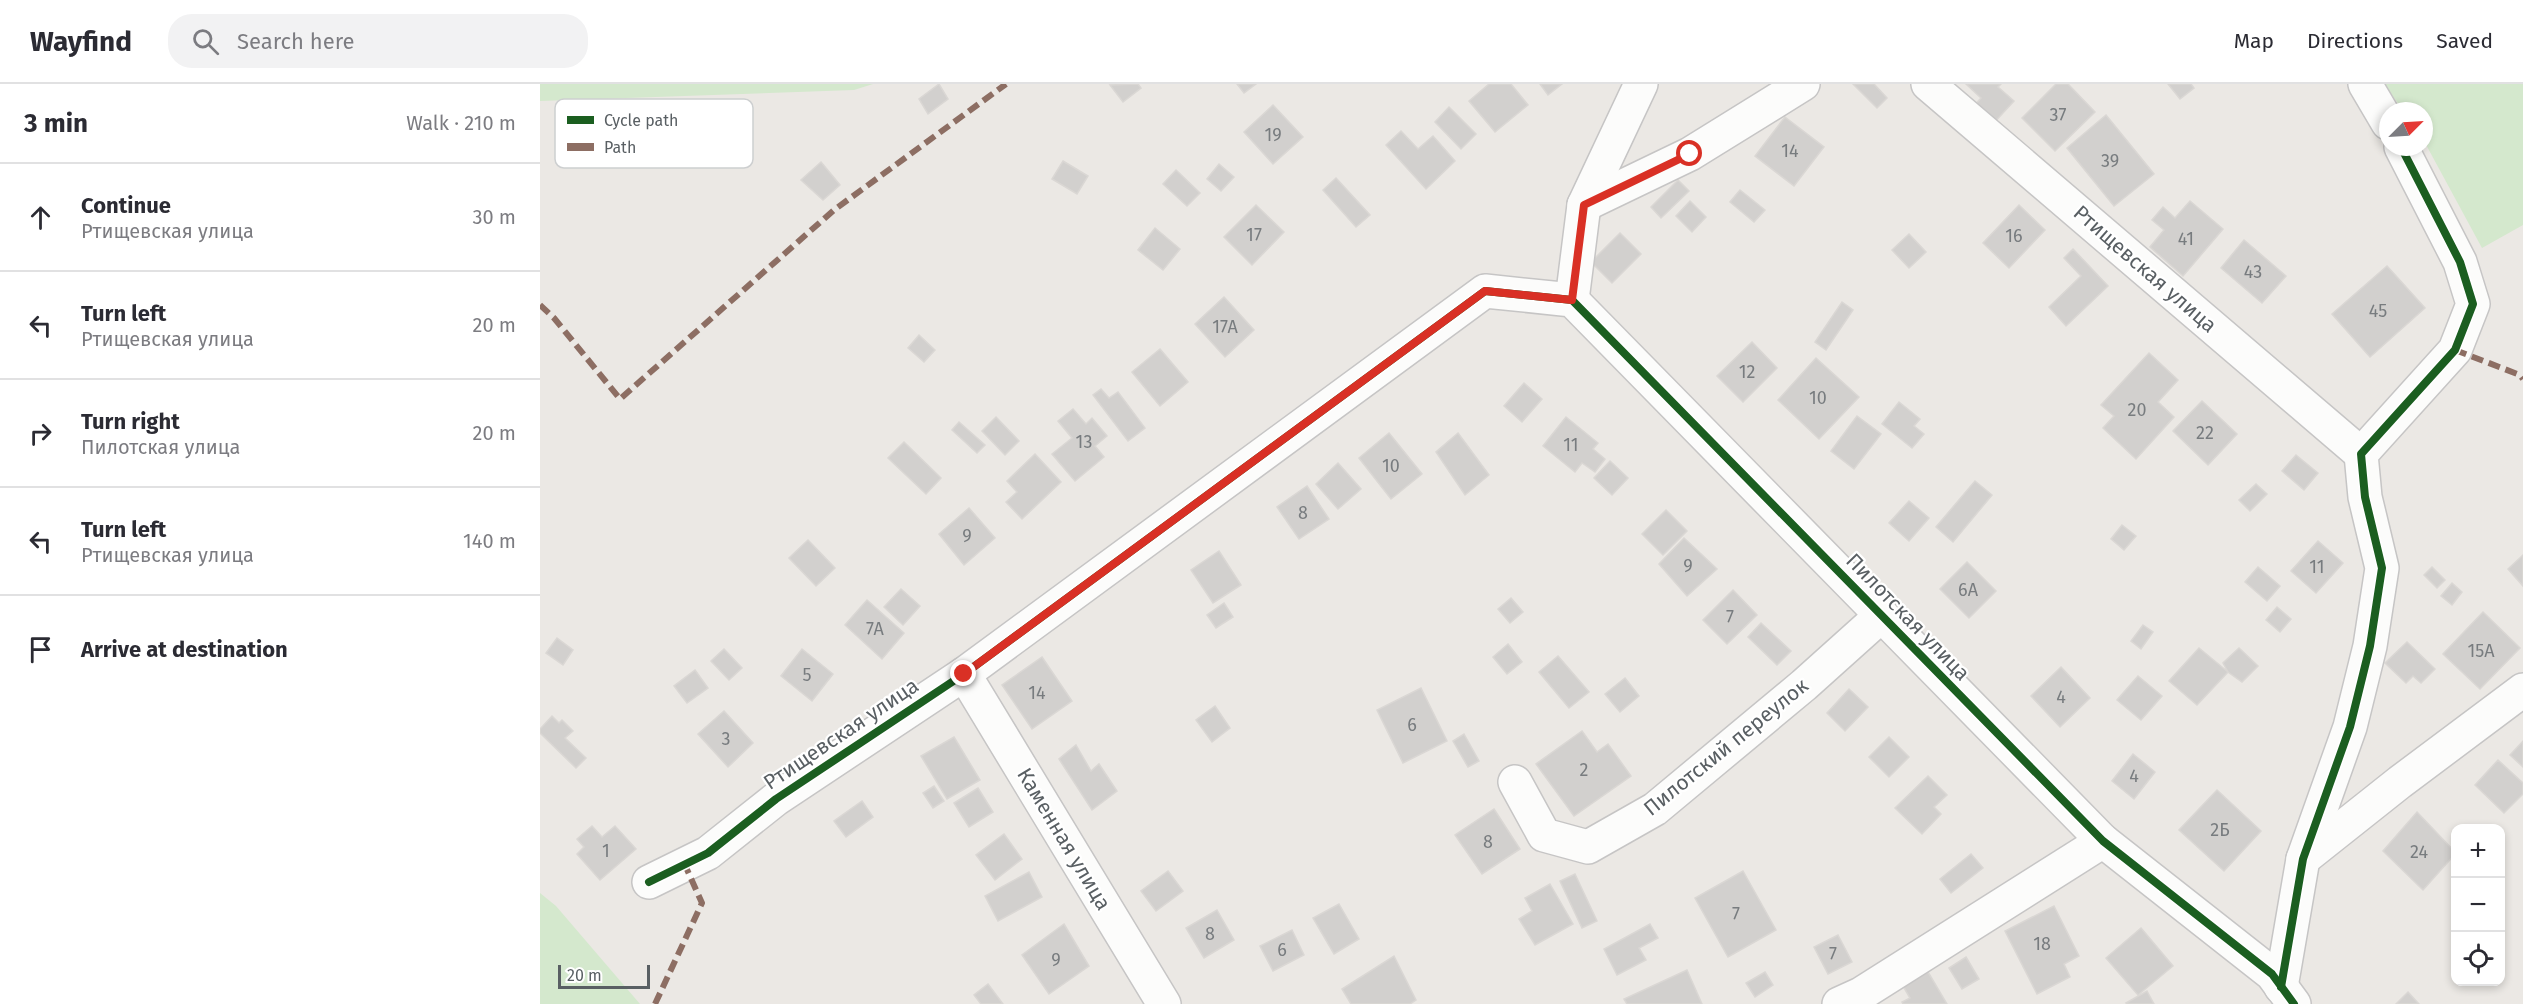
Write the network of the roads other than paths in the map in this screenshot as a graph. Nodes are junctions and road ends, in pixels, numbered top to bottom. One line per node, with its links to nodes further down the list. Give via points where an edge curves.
1 (1641, 84): 5 (street)
2 (1803, 84): 5 (street, via 1690,154)
3 (1928, 84): 7 (street, Ртищевская улица)
4 (2406, 156): 7 (street, via 2460,262 2472,304 2455,350)
5 (1584, 205): 6 (street)
6 (1572, 300): 8 (street, Пилотская улица); 9 (street, Ртищевская улица, via 1485,291)
7 (2361, 454): 13 (street, via 2364,497 2382,568 2370,646 2350,727)
8 (1882, 615): 11 (street, Пилотский переулок, via 1655,809 1588,847 1544,834); 12 (street, Пилотская улица)
9 (964, 674): 14 (street, Ртищевская улица, via 776,799 708,853); 16 (street, Каменная улица)
10 (2523, 690): 13 (street)
11 (1515, 782)
12 (2103, 841): 15 (street, Пилотская улица, via 2271,974); 17 (street, via 1861,994)
13 (2303, 860): 15 (street)
14 (650, 882)
15 (2288, 995)
16 (1164, 1004)
17 (1839, 1004)

